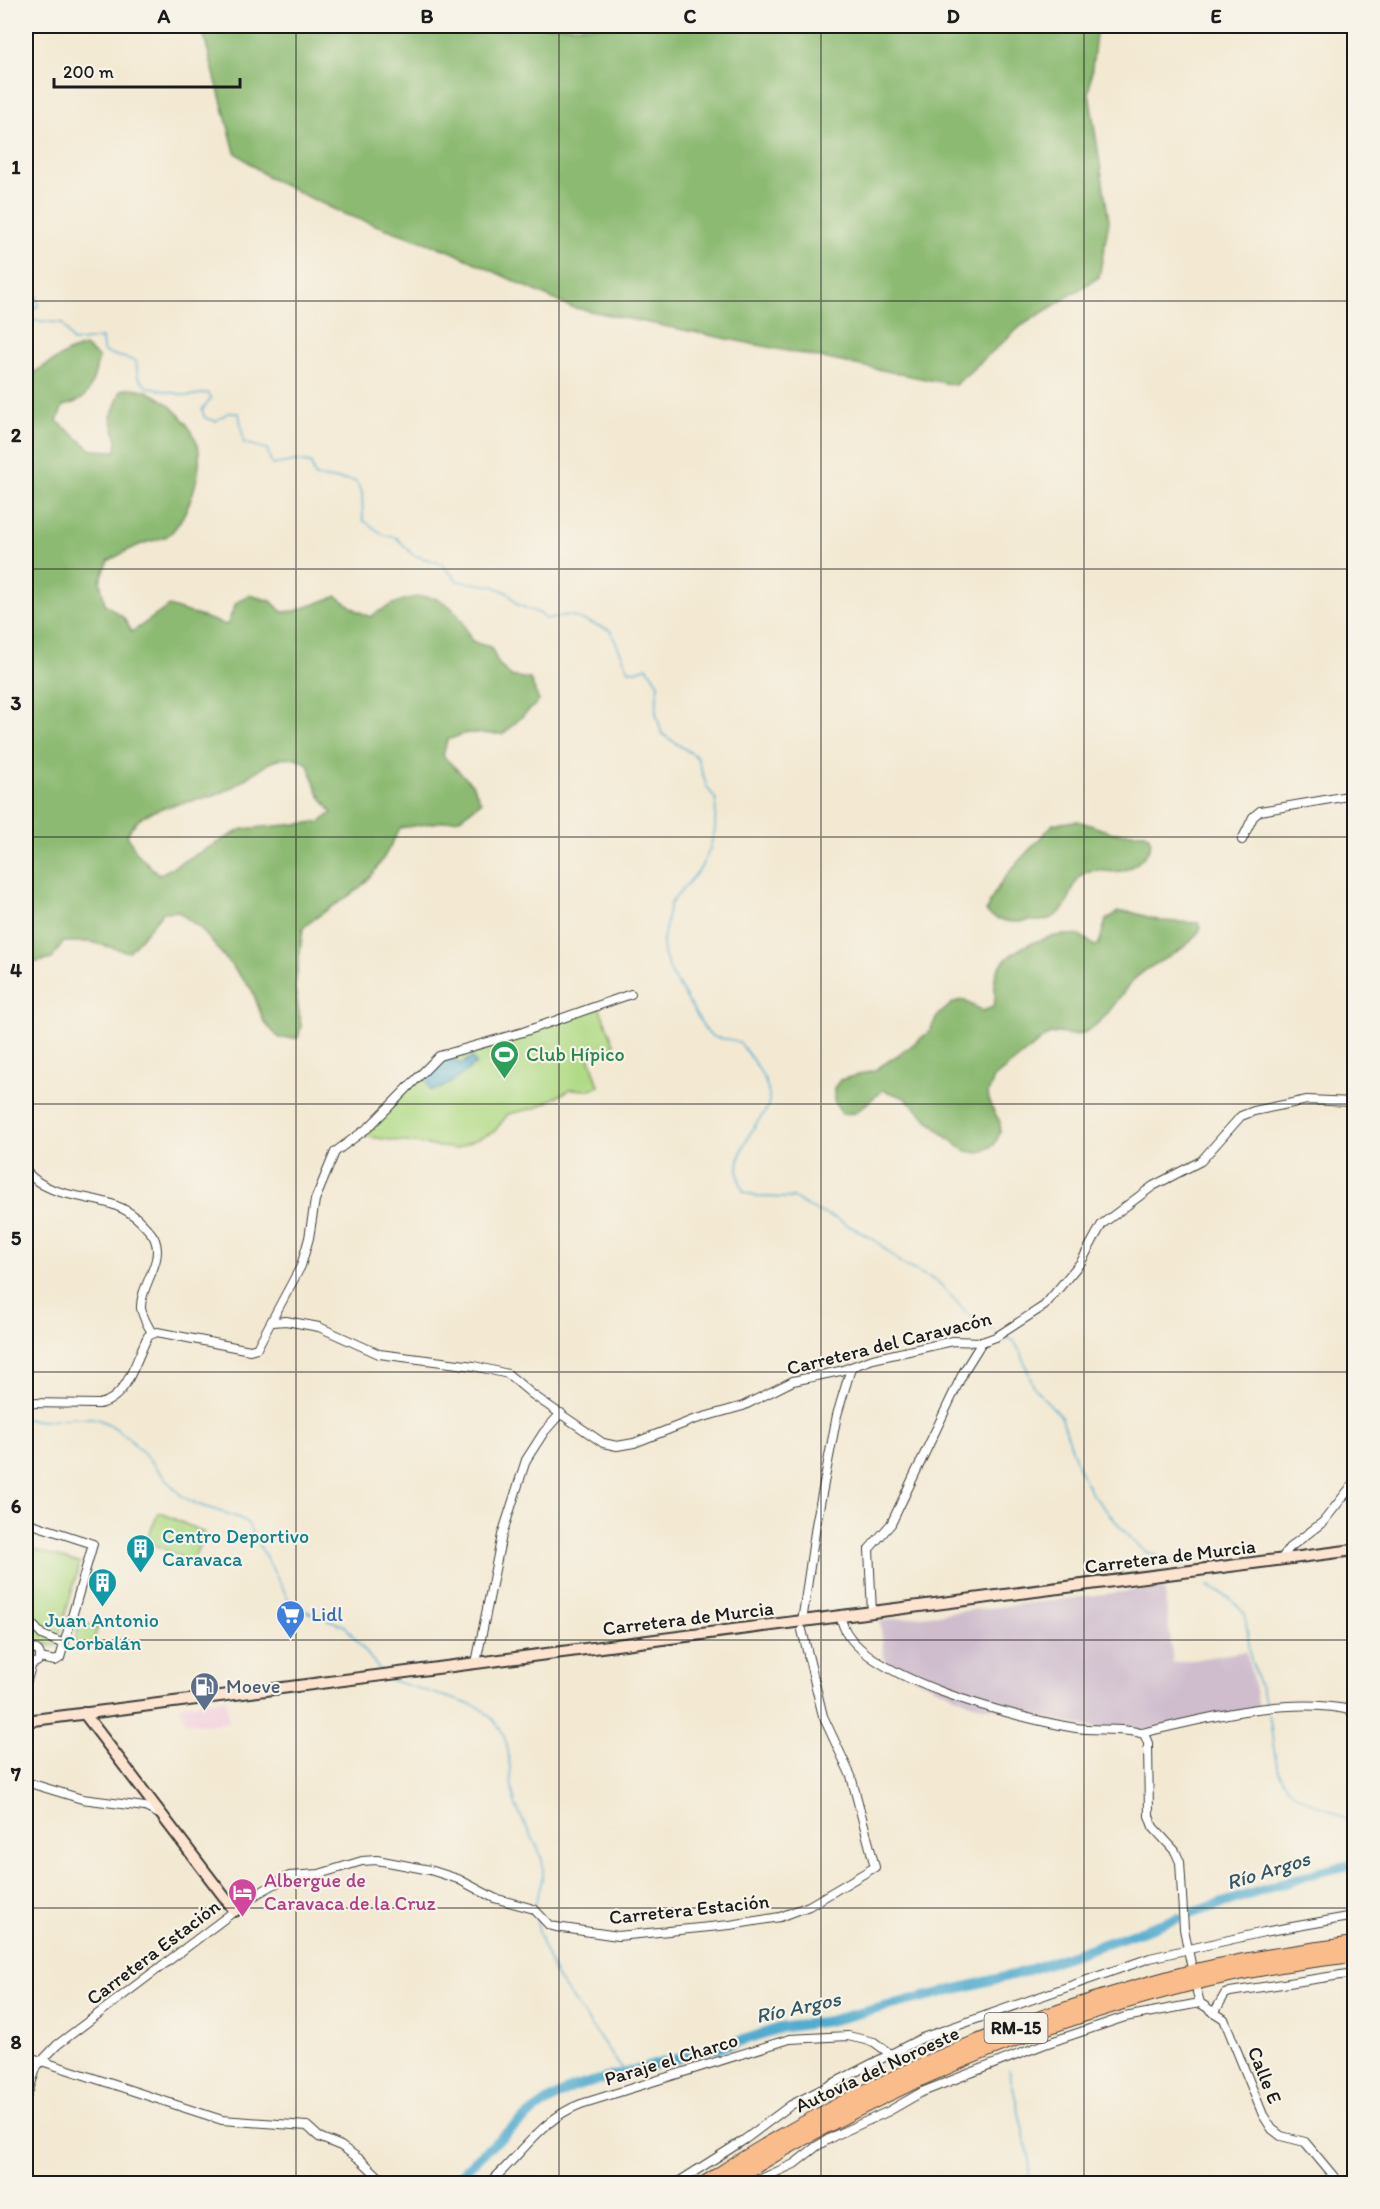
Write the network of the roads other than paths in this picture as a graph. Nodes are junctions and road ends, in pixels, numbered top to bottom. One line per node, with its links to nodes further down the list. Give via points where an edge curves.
1 (1354, 795): 2 (street, via 1260,812 1253,817)
2 (1242, 840)
3 (630, 994): 6 (street, via 522,1032 467,1046 430,1063 369,1126 333,1154 315,1200 304,1257)
4 (1354, 1102): 8 (street, Carretera del Caravacón, via 1306,1100 1241,1116 1201,1161 1153,1186 1102,1224 1081,1262 1044,1306)
5 (26, 1171): 7 (street, via 40,1186 63,1195 116,1204 151,1233 156,1257 141,1308)
6 (273, 1322): 7 (street, via 259,1347 250,1350 175,1333); 11 (street, Carretera del Caravacón, via 320,1327 379,1354 502,1372)
7 (152, 1333): 10 (street, via 120,1392 111,1401)
8 (982, 1342): 9 (street, Carretera del Caravacón, via 953,1341); 16 (street, via 964,1371 891,1524 869,1549)
9 (850, 1368): 11 (street, Carretera del Caravacón, via 793,1381 743,1407 625,1445 603,1443); 19 (street, via 816,1526)
10 (26, 1403)
11 (561, 1413): 23 (street, via 526,1460 502,1535)
12 (1354, 1483): 15 (street, via 1323,1522 1289,1548)
13 (26, 1522): 20 (street, via 93,1544)
14 (1354, 1550): 15 (main road, Carretera de Murcia)
15 (1281, 1560): 16 (main road, Carretera de Murcia)
16 (872, 1613): 17 (main road, Carretera de Murcia)
17 (841, 1617): 19 (main road, Carretera de Murcia); 28 (street, via 846,1635 892,1670 961,1701 1071,1727)
18 (30, 1622): 20 (street, via 42,1635)
19 (802, 1626): 23 (main road, Carretera de Murcia); 33 (street, Carretera Estación, via 823,1716 850,1776 875,1867 809,1906 780,1917 742,1924 610,1936 549,1925 534,1909 494,1898 442,1874 370,1860 319,1874 282,1878)
20 (64, 1644): 21 (street, via 58,1660)
21 (40, 1658): 22 (street); 22 (street, via 37,1650 28,1650 26,1656)
22 (32, 1663): 24 (street)
23 (476, 1663): 26 (main road, Carretera de Murcia)
24 (26, 1684)
25 (1354, 1712): 28 (street, via 1300,1706)
26 (84, 1713): 27 (main road, Carretera de Murcia); 30 (main road)
27 (26, 1721)
28 (1142, 1733): 36 (street, via 1148,1743 1149,1816 1180,1862)
29 (26, 1782): 31 (street, via 82,1799)
30 (137, 1783): 31 (street, via 140,1799); 32 (main road)
31 (123, 1804): 32 (street, via 145,1807)
32 (165, 1819): 33 (main road)
33 (235, 1911): 45 (street, Carretera Estación, via 66,2038)
34 (1354, 1916): 36 (street)
35 (1354, 1944): 50 (highway, Autovía del Noroeste / RM-15, via 1182,1974 1003,2033 867,2092 787,2133)
36 (1188, 1949): 38 (street); 43 (street, via 1109,1971)
37 (1354, 1955): 51 (highway, Autovía del Noroeste / RM-15, via 1239,1974 1051,2027 871,2101 781,2149)
38 (1191, 1964)
39 (1354, 1973): 42 (street, via 1230,1992)
40 (1197, 1992): 41 (street)
41 (1200, 2003): 42 (street, Calle E); 52 (street, via 1108,2022 954,2078 834,2136 794,2164)
42 (1214, 2013): 53 (street, Calle E, via 1224,2019 1272,2129 1281,2136 1305,2142)
43 (889, 2053): 48 (street, Paraje el Charco, via 874,2043 848,2036 790,2039 581,2104 554,2119); 49 (street, via 791,2105)
44 (26, 2056): 45 (street)
45 (40, 2063): 46 (street, Carretera Estación); 47 (street, via 222,2120 307,2126 361,2160)
46 (26, 2098)
47 (380, 2178)
48 (488, 2184)
49 (675, 2184)
50 (704, 2184)
51 (726, 2184)
52 (750, 2184)
53 (1340, 2184)

